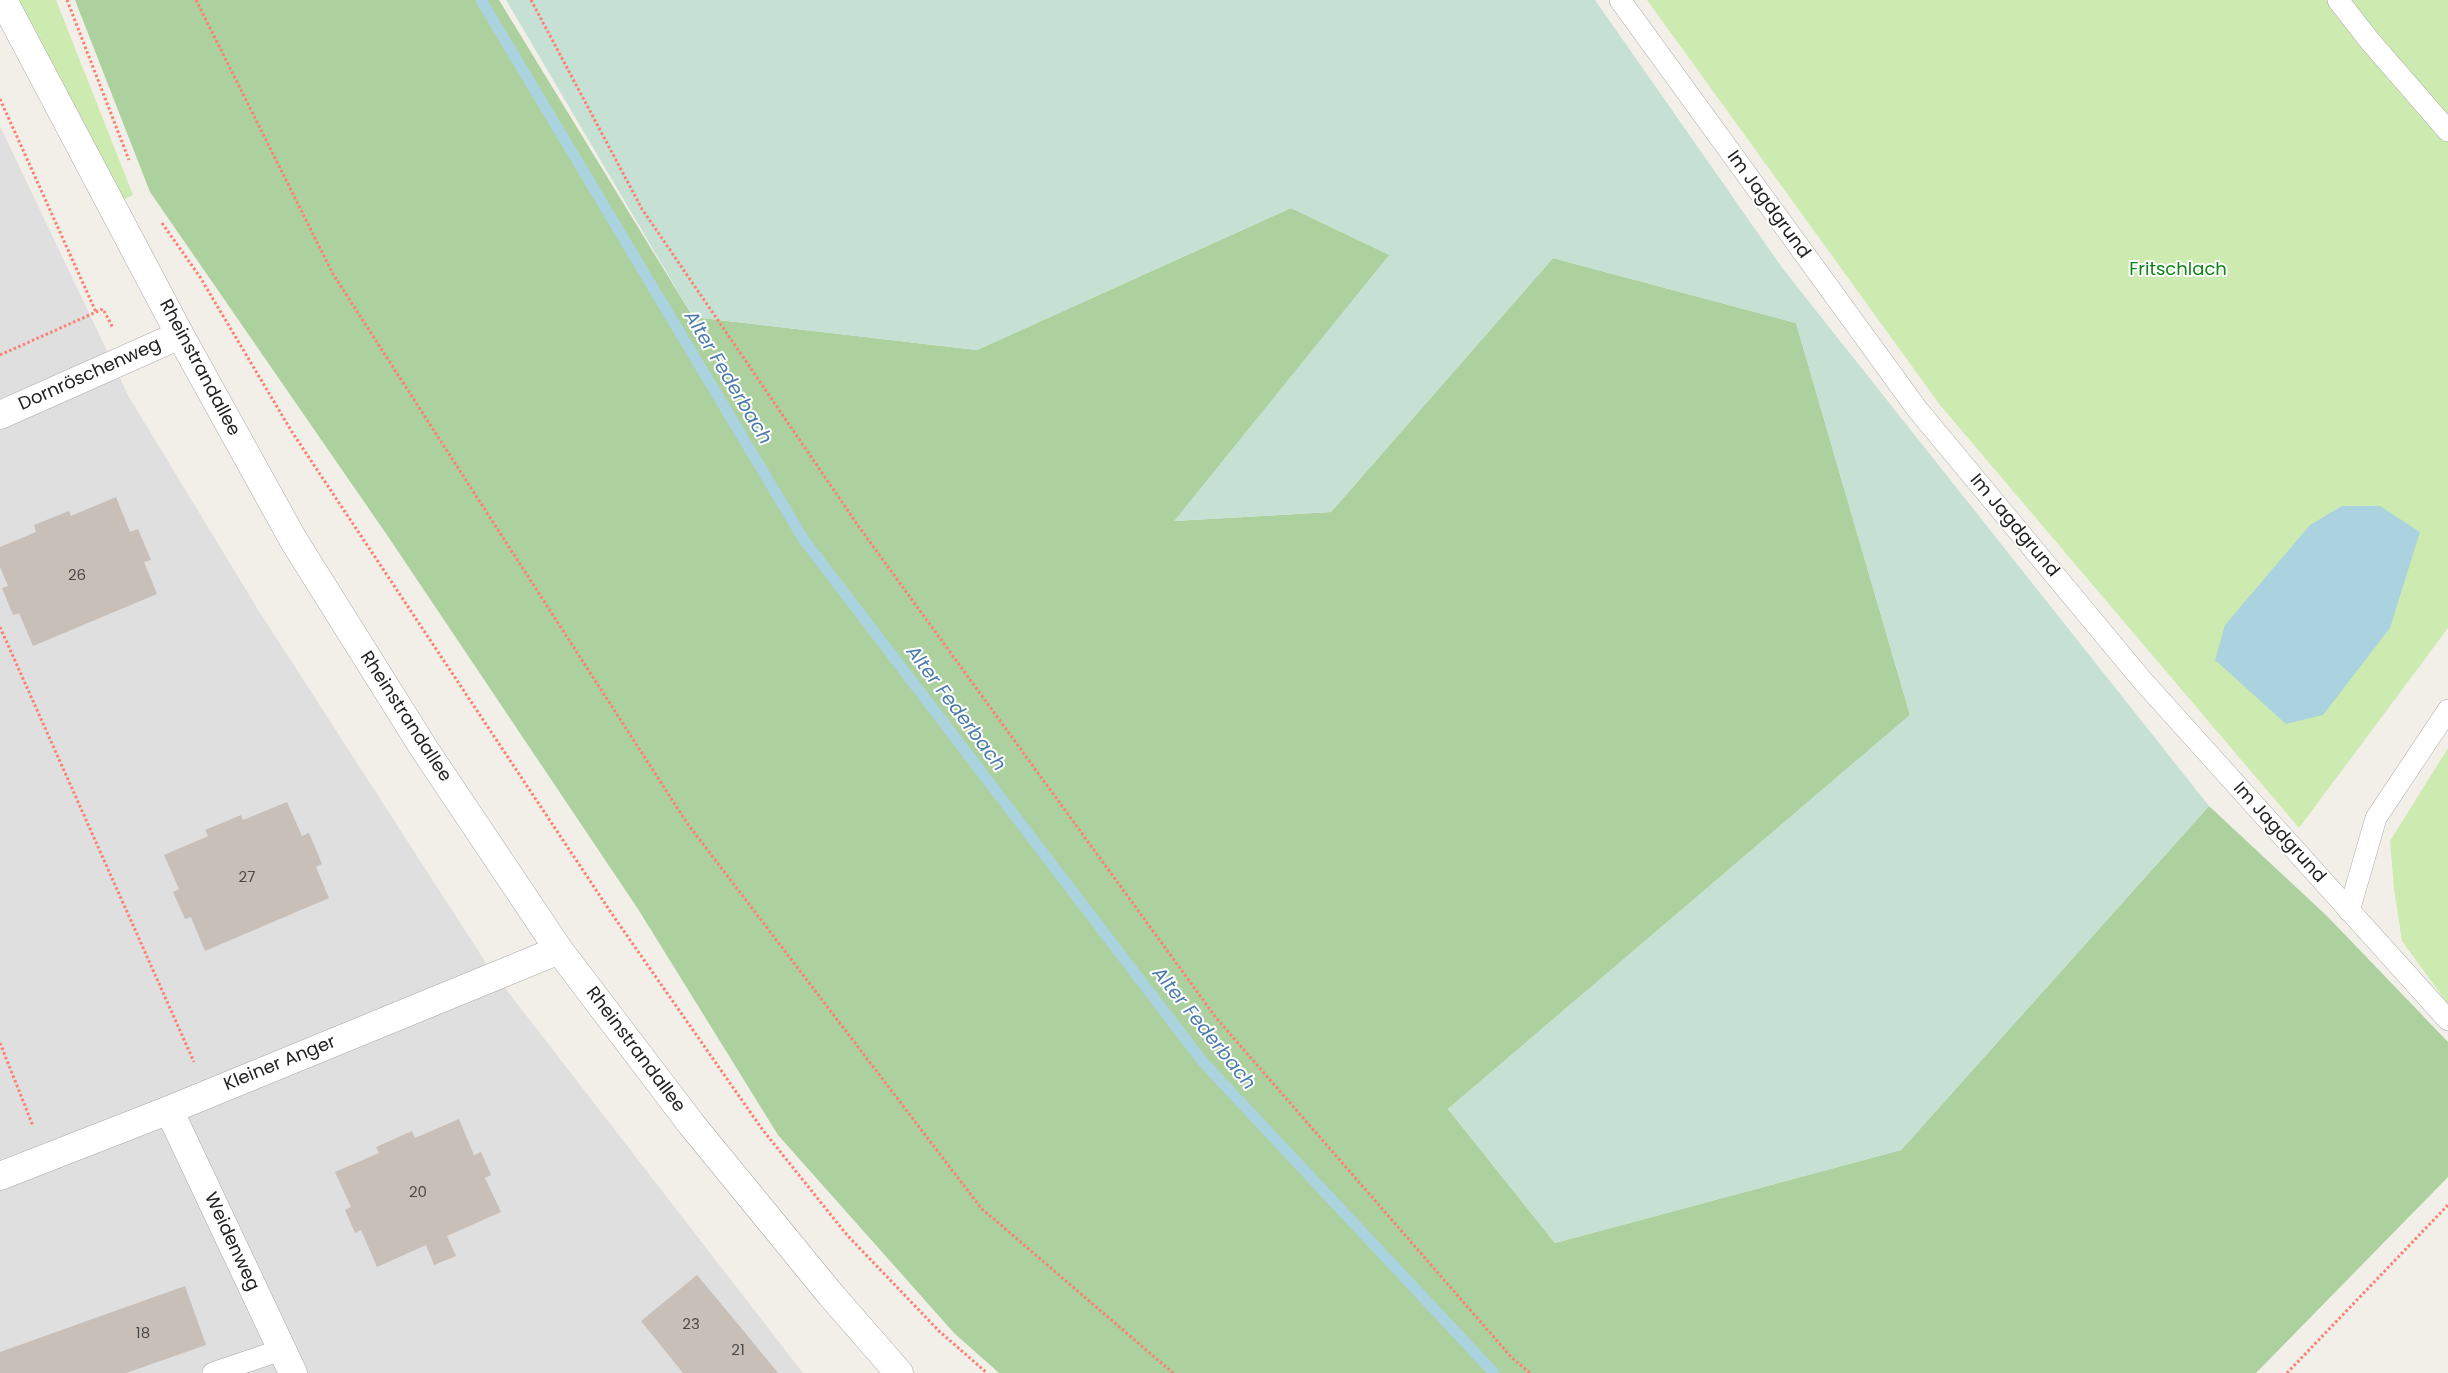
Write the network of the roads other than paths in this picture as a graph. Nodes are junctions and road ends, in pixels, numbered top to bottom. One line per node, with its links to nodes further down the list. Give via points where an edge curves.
1 (3, 0): 5 (street, Rheinstrandallee)
2 (1620, 0): 8 (lane, Im Jagdgrund, via 1917,409 2142,680)
3 (2338, 0): 4 (lane)
4 (2448, 131)
5 (180, 335): 6 (street, Dornröschenweg); 9 (street, Rheinstrandallee, via 294,541 425,750)
6 (0, 415)
7 (2448, 710): 8 (lane, via 2376,818)
8 (2349, 911): 10 (lane, Im Jagdgrund)
9 (559, 950): 11 (street, Kleiner Anger); 15 (street, Rheinstrandallee, via 692,1125)
10 (2448, 1020)
11 (169, 1110): 12 (street, Kleiner Anger); 13 (street, Weidenweg)
12 (0, 1176)
13 (287, 1362): 14 (lane)
14 (213, 1373)
15 (899, 1373)

